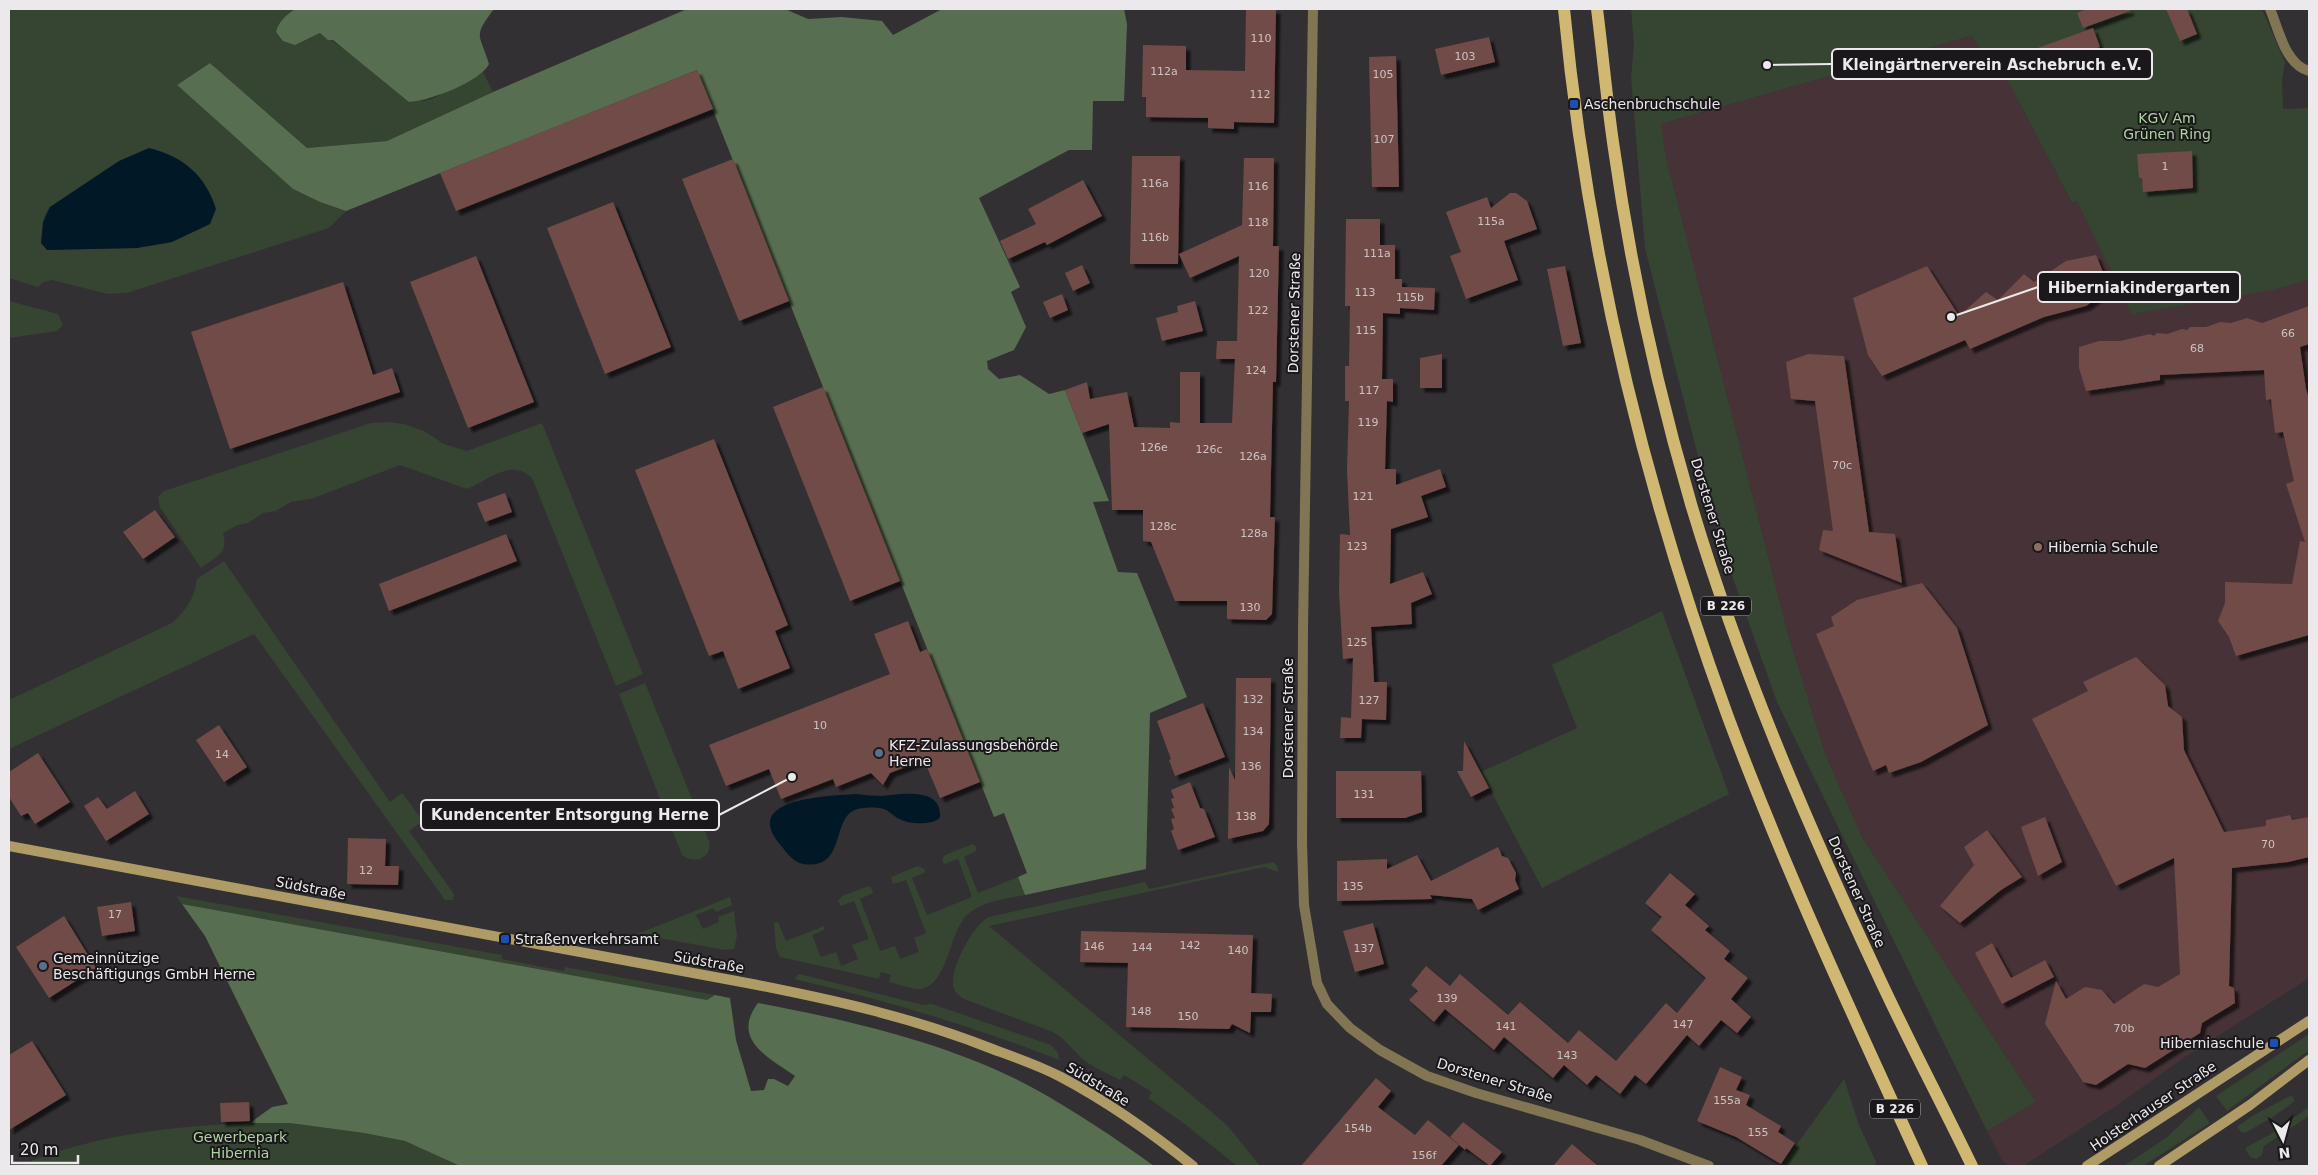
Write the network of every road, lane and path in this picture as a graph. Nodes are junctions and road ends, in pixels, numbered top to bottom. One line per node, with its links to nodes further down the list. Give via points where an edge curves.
1 (1313, 9): 10 (street, Dorstener Straße, via 1302,844 1304,905 1317,983 1327,1004 1350,1028 1380,1050 1427,1076 1640,1140)
2 (1564, 9): 11 (main road, B 226, via 1574,104 1600,264 1628,391 1661,516 1728,717 1818,938)
3 (1597, 9): 12 (main road, Dorstener Straße / B 226, via 1614,148 1632,257 1659,383 1692,506 1756,696 1786,768 1877,974)
4 (2270, 9): 5 (street, via 2290,58)
5 (2309, 71)
6 (9, 846): 9 (street, Südstraße, via 747,983 920,1022 1060,1077 1123,1114)
7 (2309, 1021): 13 (street, Holsterhauser Straße)
8 (2309, 1060): 14 (street)
9 (1193, 1166)
10 (1708, 1166)
11 (1922, 1166)
12 (1972, 1166)
13 (2087, 1166)
14 (2160, 1166)

